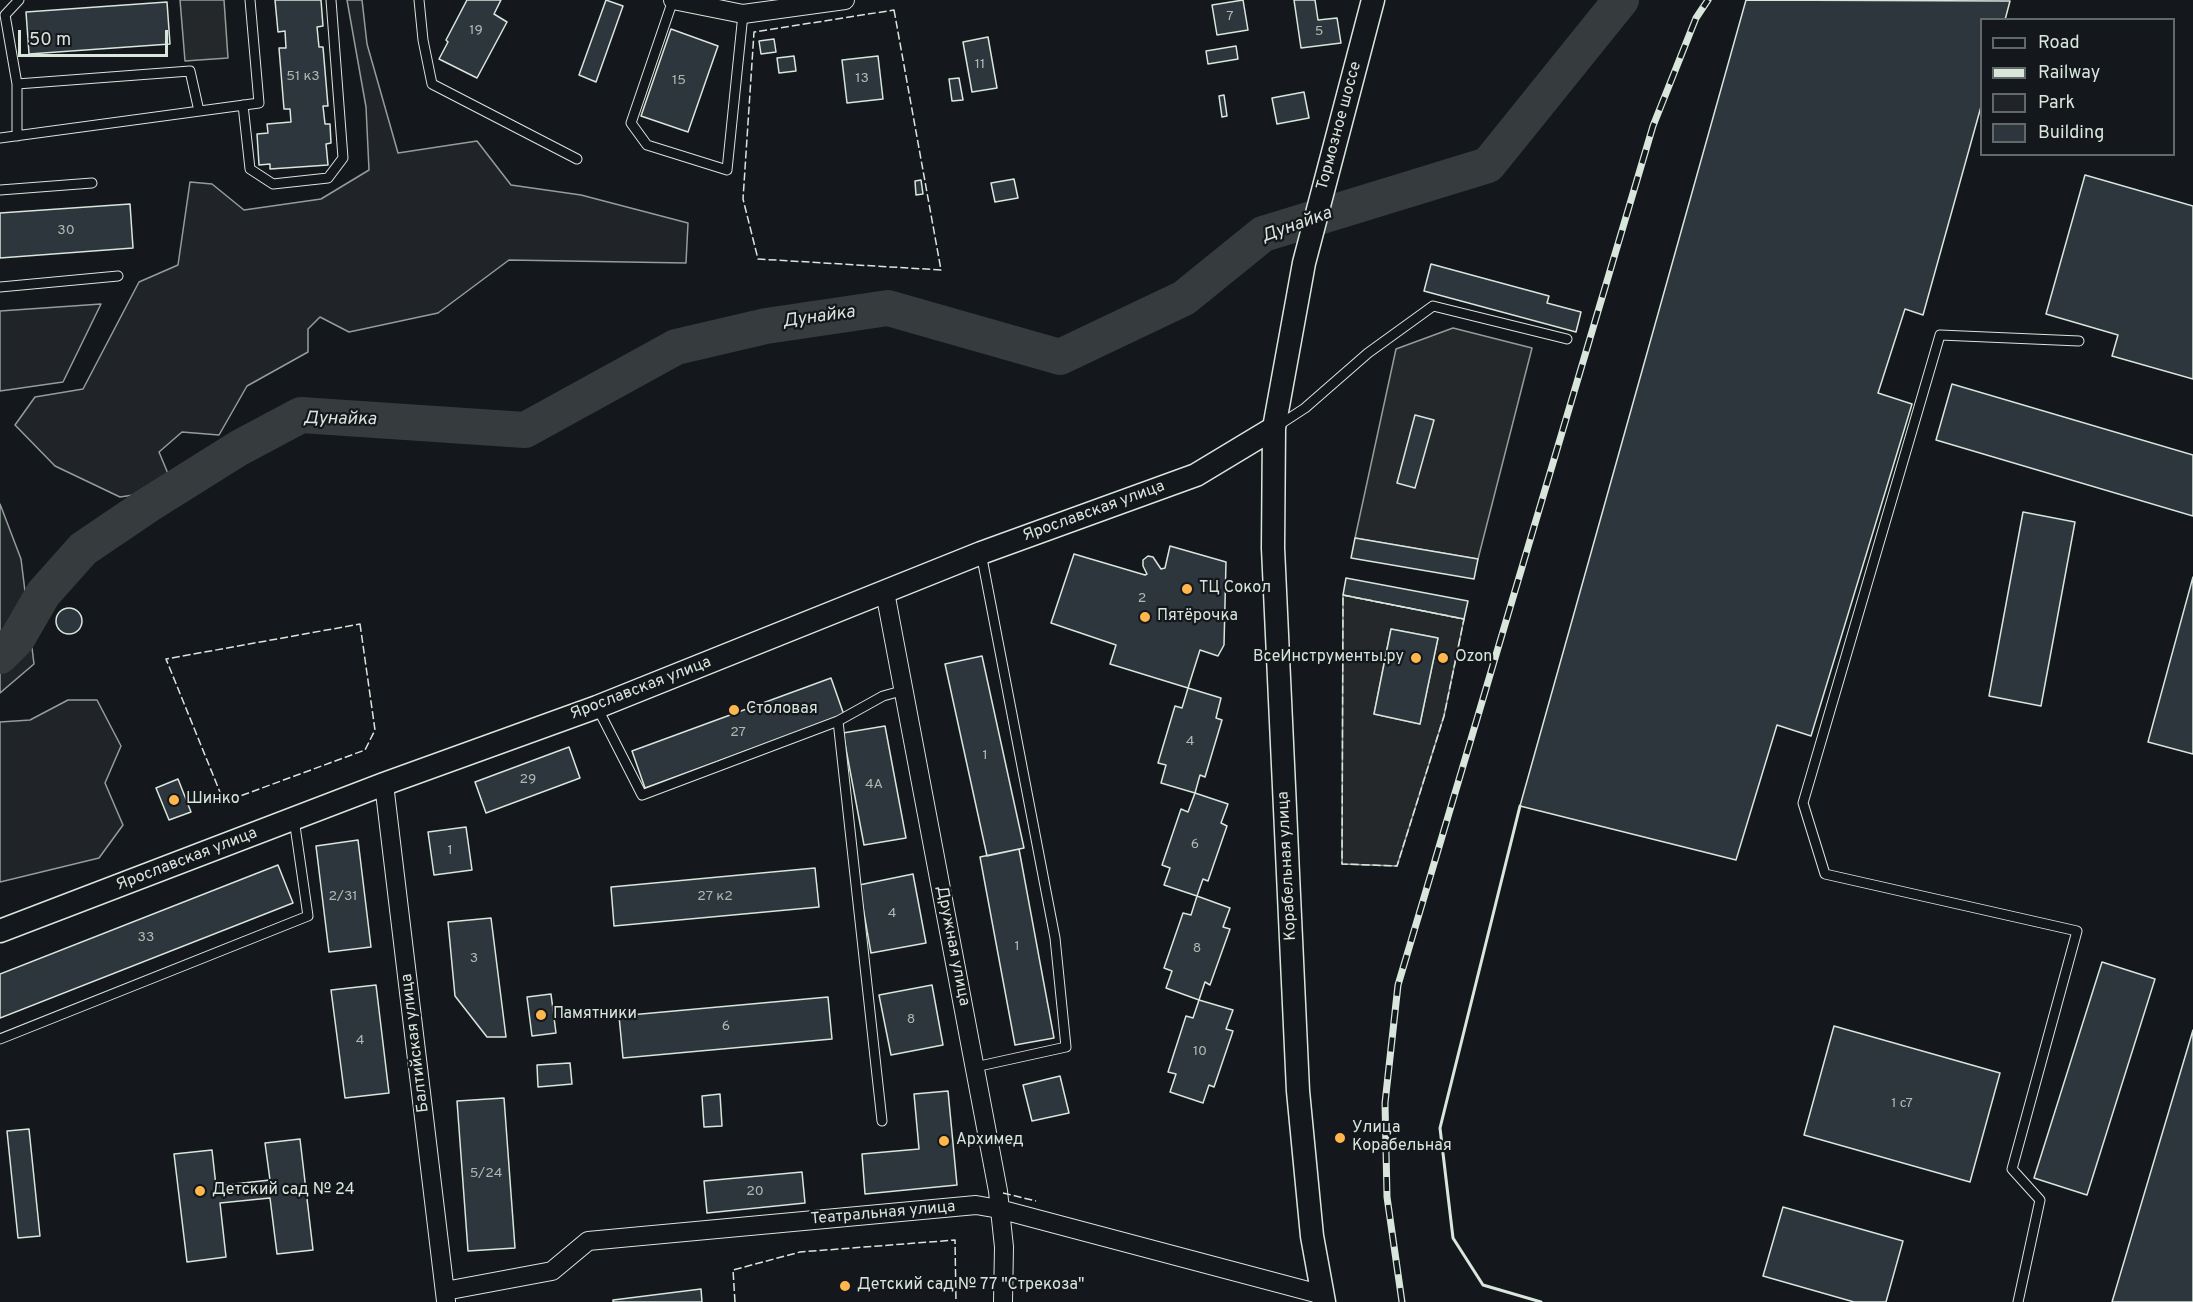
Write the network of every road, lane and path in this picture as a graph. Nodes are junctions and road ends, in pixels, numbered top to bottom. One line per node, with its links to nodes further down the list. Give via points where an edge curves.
1 (19, 0): 9 (lane, via 5,15)
2 (250, 0): 10 (lane, via 259,103)
3 (331, 0): 10 (lane, via 343,158 328,178 273,184 250,169)
4 (419, 0): 14 (lane, via 432,84)
5 (673, 0): 8 (street); 8 (lane, via 631,123 647,145 728,170)
6 (845, 0): 8 (street)
7 (1373, 0): 21 (street, Тормозное шоссе, via 1305,263)
8 (743, 14)
9 (17, 84): 11 (lane, via 190,70); 12 (lane)
10 (243, 105): 11 (lane)
11 (199, 111): 12 (lane)
12 (17, 136): 13 (lane)
13 (0, 138)
14 (577, 159)
15 (92, 183): 16 (lane)
16 (0, 190)
17 (118, 276): 18 (lane)
18 (0, 287)
19 (1567, 339): 21 (lane, via 1433,306)
20 (2079, 341): 37 (lane, via 1940,335 1803,803 1825,874 2077,931 2012,1169 2040,1200)
21 (1275, 428): 22 (street, Ярославская улица, via 1196,475); 35 (street, Корабельная улица, via 1273,548 1298,1091 1312,1236)
22 (981, 553): 23 (street, Ярославская улица); 31 (lane, via 1055,938 1066,1047)
23 (885, 592): 24 (street, Дружная улица); 25 (street, Ярославская улица)
24 (905, 690): 26 (lane, via 883,696); 31 (street, Дружная улица)
25 (597, 707): 26 (lane, via 642,795); 27 (street, Ярославская улица)
26 (838, 721): 32 (lane)
27 (384, 784): 28 (street, Ярославская улица); 34 (street, Балтийская улица)
28 (294, 819): 29 (street, Ярославская улица); 30 (lane, via 308,916)
29 (0, 932)
30 (0, 1039)
31 (975, 1067): 33 (street, Дружная улица)
32 (882, 1121)
33 (999, 1209): 34 (street, Театральная улица, via 976,1205 588,1242 552,1271); 35 (street, Театральная улица); 36 (street, Дружная улица, via 1004,1247)
34 (446, 1296)
35 (1324, 1298)
36 (1003, 1302)
37 (2018, 1302)

